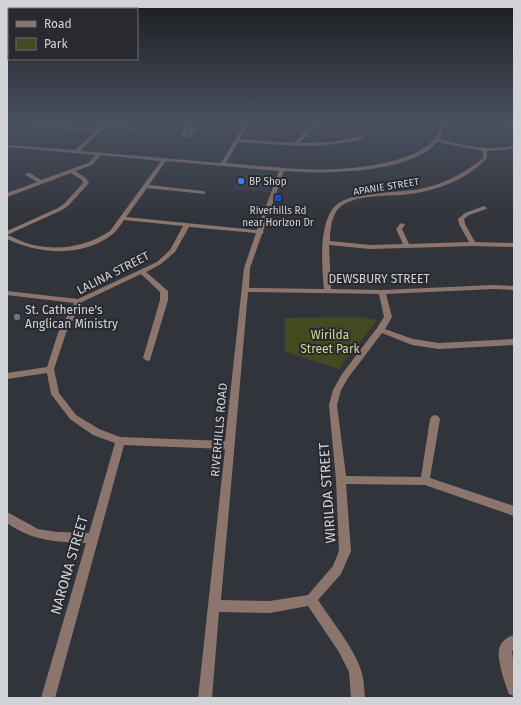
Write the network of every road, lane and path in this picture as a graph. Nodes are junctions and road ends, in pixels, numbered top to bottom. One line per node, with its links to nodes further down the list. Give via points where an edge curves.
1 (100, 154): 5 (street); 8 (street, via 90,164)
2 (229, 154): 6 (street)
3 (417, 154): 7 (street, via 373,167 333,171)
4 (485, 154): 21 (street, APANIE STREET, via 485,158 476,166 441,184 349,201 337,207 332,214)
5 (165, 159): 6 (street); 11 (street)
6 (223, 164): 7 (street)
7 (282, 169): 18 (street, RIVERHILLS ROAD)
8 (71, 171): 10 (street); 19 (street, via 86,183 66,205)
9 (28, 174): 10 (street)
10 (40, 182): 13 (street)
11 (146, 186): 12 (street); 15 (street)
12 (203, 193)
13 (7, 195)
14 (484, 208): 22 (street, via 467,214 462,219 462,224)
15 (122, 218): 17 (street); 20 (street, via 106,237 74,249 31,246)
16 (402, 224): 24 (street, via 399,229)
17 (187, 225): 18 (street); 25 (street, LALINA STREET, via 173,251 159,263)
18 (261, 232): 27 (street, RIVERHILLS ROAD, via 247,268)
19 (7, 233)
20 (7, 237)
21 (326, 243): 24 (street, via 370,247); 28 (street, APANIE STREET, via 324,259)
22 (473, 244): 23 (street); 24 (street)
23 (514, 245)
24 (407, 246)
25 (142, 272): 31 (street, LALINA STREET); 34 (street, via 164,291 164,300)
26 (514, 288): 29 (street, DEWSBURY STREET)
27 (244, 290): 28 (street, DEWSBURY STREET); 39 (street, RIVERHILLS ROAD)
28 (328, 291): 29 (street, DEWSBURY STREET)
29 (382, 292): 32 (street, WIRILDA STREET, via 388,317)
30 (7, 293): 31 (street)
31 (79, 301): 35 (street, LALINA STREET, via 62,332)
32 (380, 330): 33 (street, via 412,342 439,346); 40 (street, WIRILDA STREET, via 345,376 337,390 333,405)
33 (514, 342)
34 (147, 358)
35 (50, 369): 36 (street); 38 (street, LALINA STREET, via 55,394 73,417 96,432)
36 (7, 376)
37 (435, 419): 41 (street)
38 (120, 441): 39 (street, LALINA STREET); 44 (street, NARONA STREET)
39 (230, 445): 46 (street, RIVERHILLS ROAD)
40 (341, 480): 41 (street); 45 (street, WIRILDA STREET, via 345,551 337,570)
41 (425, 481): 42 (street)
42 (514, 511)
43 (7, 517): 44 (street, via 20,527 42,536)
44 (92, 538): 49 (street, NARONA STREET)
45 (311, 600): 46 (street, via 270,607); 51 (street, via 355,671)
46 (214, 606): 50 (street, RIVERHILLS ROAD)
47 (514, 642): 48 (street, via 505,650)
48 (514, 689)
49 (48, 698)
50 (205, 698)
51 (358, 698)

